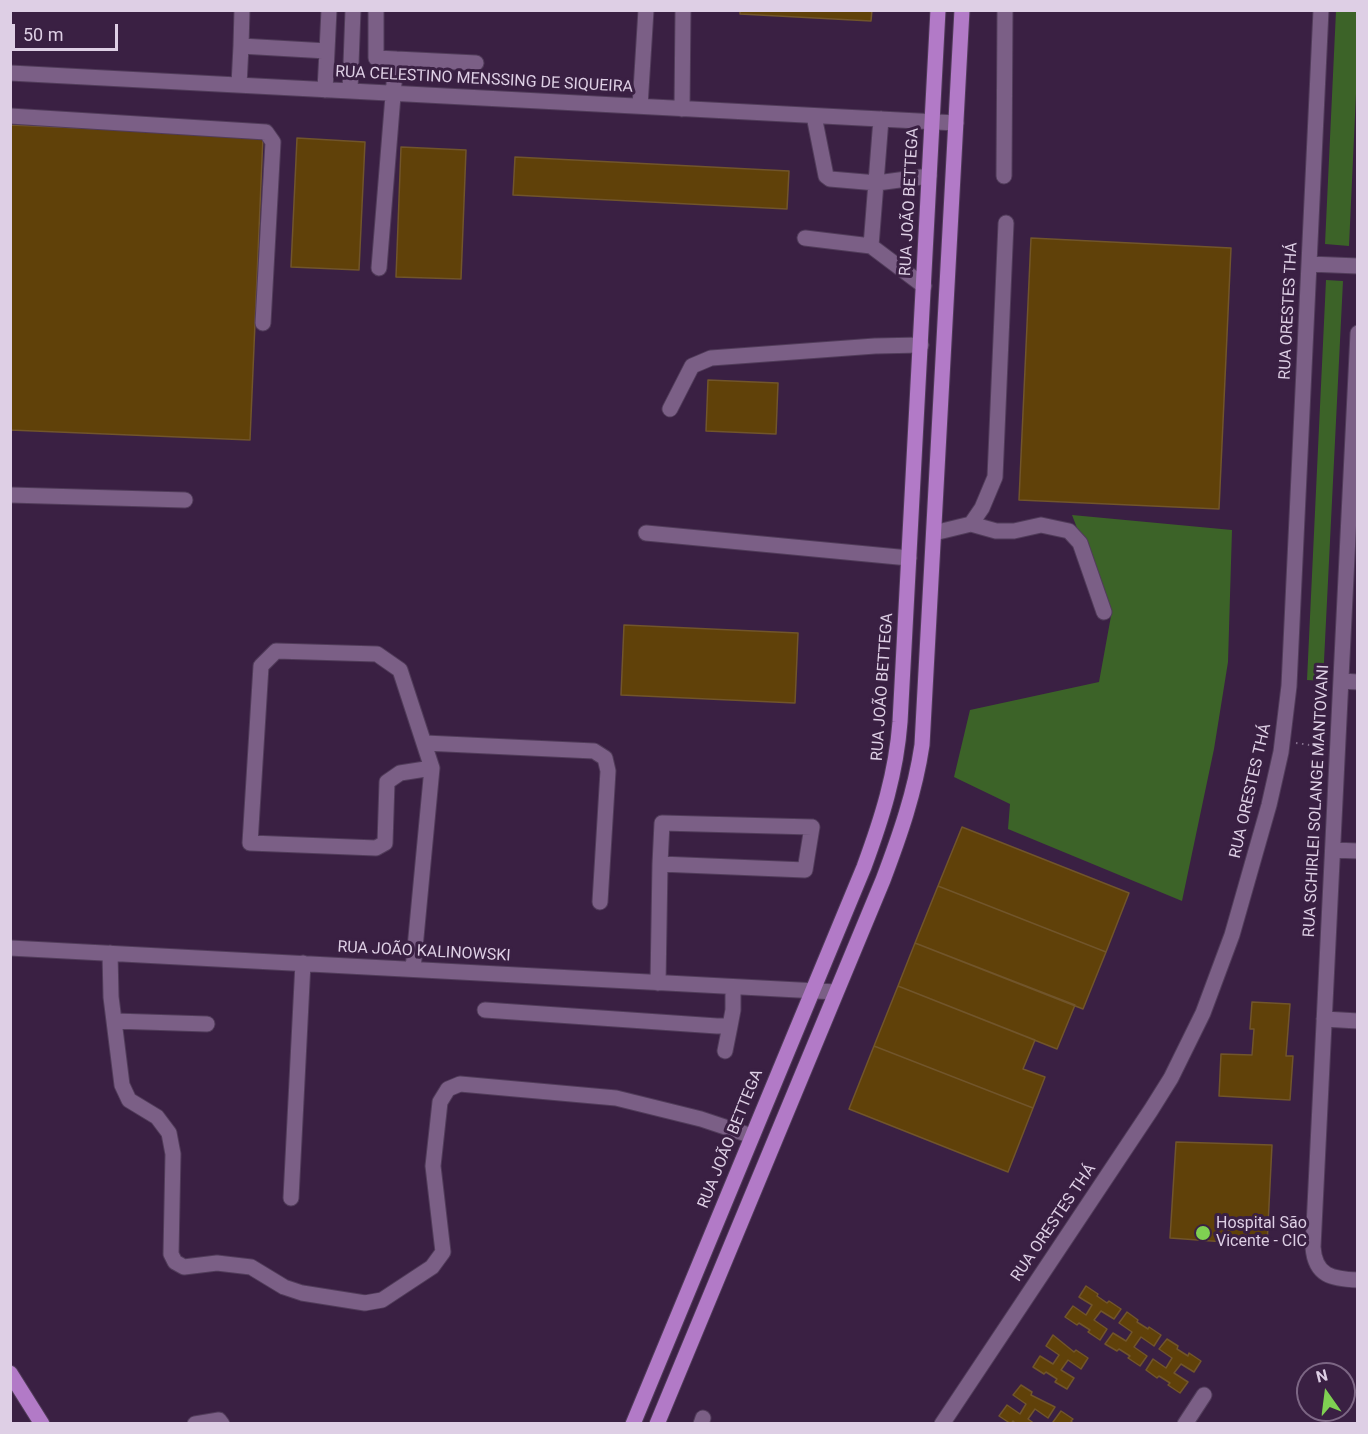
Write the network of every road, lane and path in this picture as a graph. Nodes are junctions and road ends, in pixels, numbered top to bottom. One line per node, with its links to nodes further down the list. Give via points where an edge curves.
1 (242, 10): 11 (street)
2 (329, 10): 12 (street)
3 (353, 10): 18 (street)
4 (376, 10): 13 (street, via 375,57)
5 (646, 10): 20 (street)
6 (683, 10): 21 (street)
7 (938, 10): 25 (main road, RUA JOÃO BETTEGA)
8 (962, 10): 26 (main road)
9 (1005, 10): 28 (street)
10 (1321, 10): 33 (street, RUA ORESTES THÁ)
11 (241, 46): 12 (street); 16 (street)
12 (327, 51): 17 (street)
13 (396, 59): 14 (street); 19 (street)
14 (476, 63)
15 (10, 73): 16 (street, RUA CELESTINO MENSSING DE SIQUEIRA)
16 (239, 85): 17 (street, RUA CELESTINO MENSSING DE SIQUEIRA)
17 (325, 90): 18 (street, RUA CELESTINO MENSSING DE SIQUEIRA)
18 (350, 91): 19 (street, RUA CELESTINO MENSSING DE SIQUEIRA)
19 (392, 93): 20 (street, RUA CELESTINO MENSSING DE SIQUEIRA); 35 (street)
20 (640, 106): 21 (street, RUA CELESTINO MENSSING DE SIQUEIRA)
21 (682, 109): 23 (street, RUA CELESTINO MENSSING DE SIQUEIRA)
22 (10, 116): 37 (street, via 266,132 273,142)
23 (814, 116): 24 (street, RUA CELESTINO MENSSING DE SIQUEIRA); 29 (street, via 825,176)
24 (881, 119): 25 (street, RUA CELESTINO MENSSING DE SIQUEIRA); 29 (street)
25 (932, 122): 26 (street, RUA CELESTINO MENSSING DE SIQUEIRA); 27 (main road, RUA JOÃO BETTEGA)
26 (956, 123): 46 (main road)
27 (929, 176): 29 (street); 36 (main road, RUA JOÃO BETTEGA)
28 (1004, 176)
29 (877, 183): 32 (street)
30 (1006, 223): 44 (street, via 995,477)
31 (805, 238): 32 (street)
32 (871, 246): 36 (street)
33 (1309, 264): 34 (street); 84 (street, RUA ORESTES THÁ, via 1286,715 1269,805 1232,934 1203,1013 1171,1078)
34 (1358, 266)
35 (379, 268)
36 (924, 286): 39 (main road, RUA JOÃO BETTEGA)
37 (263, 323)
38 (1358, 333): 41 (street, RUA SCHIRLEI SOLANGE MANTOVANI)
39 (921, 345): 40 (street, via 711,358 692,366); 47 (main road, RUA JOÃO BETTEGA)
40 (670, 409)
41 (1355, 437): 49 (street, RUA SCHIRLEI SOLANGE MANTOVANI)
42 (10, 495): 43 (street)
43 (185, 500)
44 (971, 524): 46 (street); 48 (street, via 996,531 1041,525 1069,531 1080,543)
45 (646, 533): 47 (street)
46 (934, 533): 66 (main road, via 918,770 896,847)
47 (909, 558): 65 (main road, RUA JOÃO BETTEGA, via 894,772 864,867)
48 (1104, 612)
49 (1341, 681): 50 (street); 55 (street, RUA SCHIRLEI SOLANGE MANTOVANI)
50 (1358, 682)
51 (1289, 742): 53 (path)
52 (425, 743): 54 (street); 54 (street, via 400,670 377,654 276,651 261,666 250,843 376,848 385,843 387,783 400,773); 58 (street, via 594,752 605,758 608,771)
53 (1326, 747)
54 (432, 768): 62 (street)
55 (1333, 850): 56 (street); 68 (street, RUA SCHIRLEI SOLANGE MANTOVANI)
56 (1358, 851)
57 (660, 864): 57 (street, via 662,823 812,827 805,870); 63 (street)
58 (600, 902)
59 (10, 948): 60 (street, RUA JOÃO KALINOWSKI)
60 (110, 953): 61 (street, RUA JOÃO KALINOWSKI); 69 (street)
61 (303, 963): 62 (street, RUA JOÃO KALINOWSKI); 75 (street)
62 (413, 969): 63 (street, RUA JOÃO KALINOWSKI)
63 (658, 982): 64 (street, RUA JOÃO KALINOWSKI)
64 (733, 987): 65 (street, RUA JOÃO KALINOWSKI); 72 (street)
65 (812, 991): 66 (street, RUA JOÃO KALINOWSKI); 74 (main road, RUA JOÃO BETTEGA)
66 (836, 992): 83 (main road)
67 (485, 1010): 72 (street)
68 (1324, 1019): 70 (street); 76 (street, RUA SCHIRLEI SOLANGE MANTOVANI, via 1313,1247 1319,1269 1335,1277)
69 (114, 1021): 71 (street); 74 (street, via 122,1085 129,1100 157,1117 169,1133 173,1154 171,1254 175,1262 184,1267 217,1263 251,1267 302,1293 365,1303 382,1300 432,1267 443,1252 433,1166 440,1102 448,1089 460,1084 616,1098)
70 (1358, 1021)
71 (207, 1024)
72 (730, 1026): 73 (street)
73 (724, 1051)
74 (752, 1136): 82 (main road, RUA JOÃO BETTEGA)
75 (291, 1198)
76 (1358, 1280)
77 (10, 1372): 79 (main road)
78 (1204, 1395): 85 (street)
79 (42, 1424)
80 (195, 1424): 81 (street, via 219,1420)
81 (222, 1424)
82 (633, 1424)
83 (657, 1424)
84 (942, 1424)
85 (1185, 1424)

